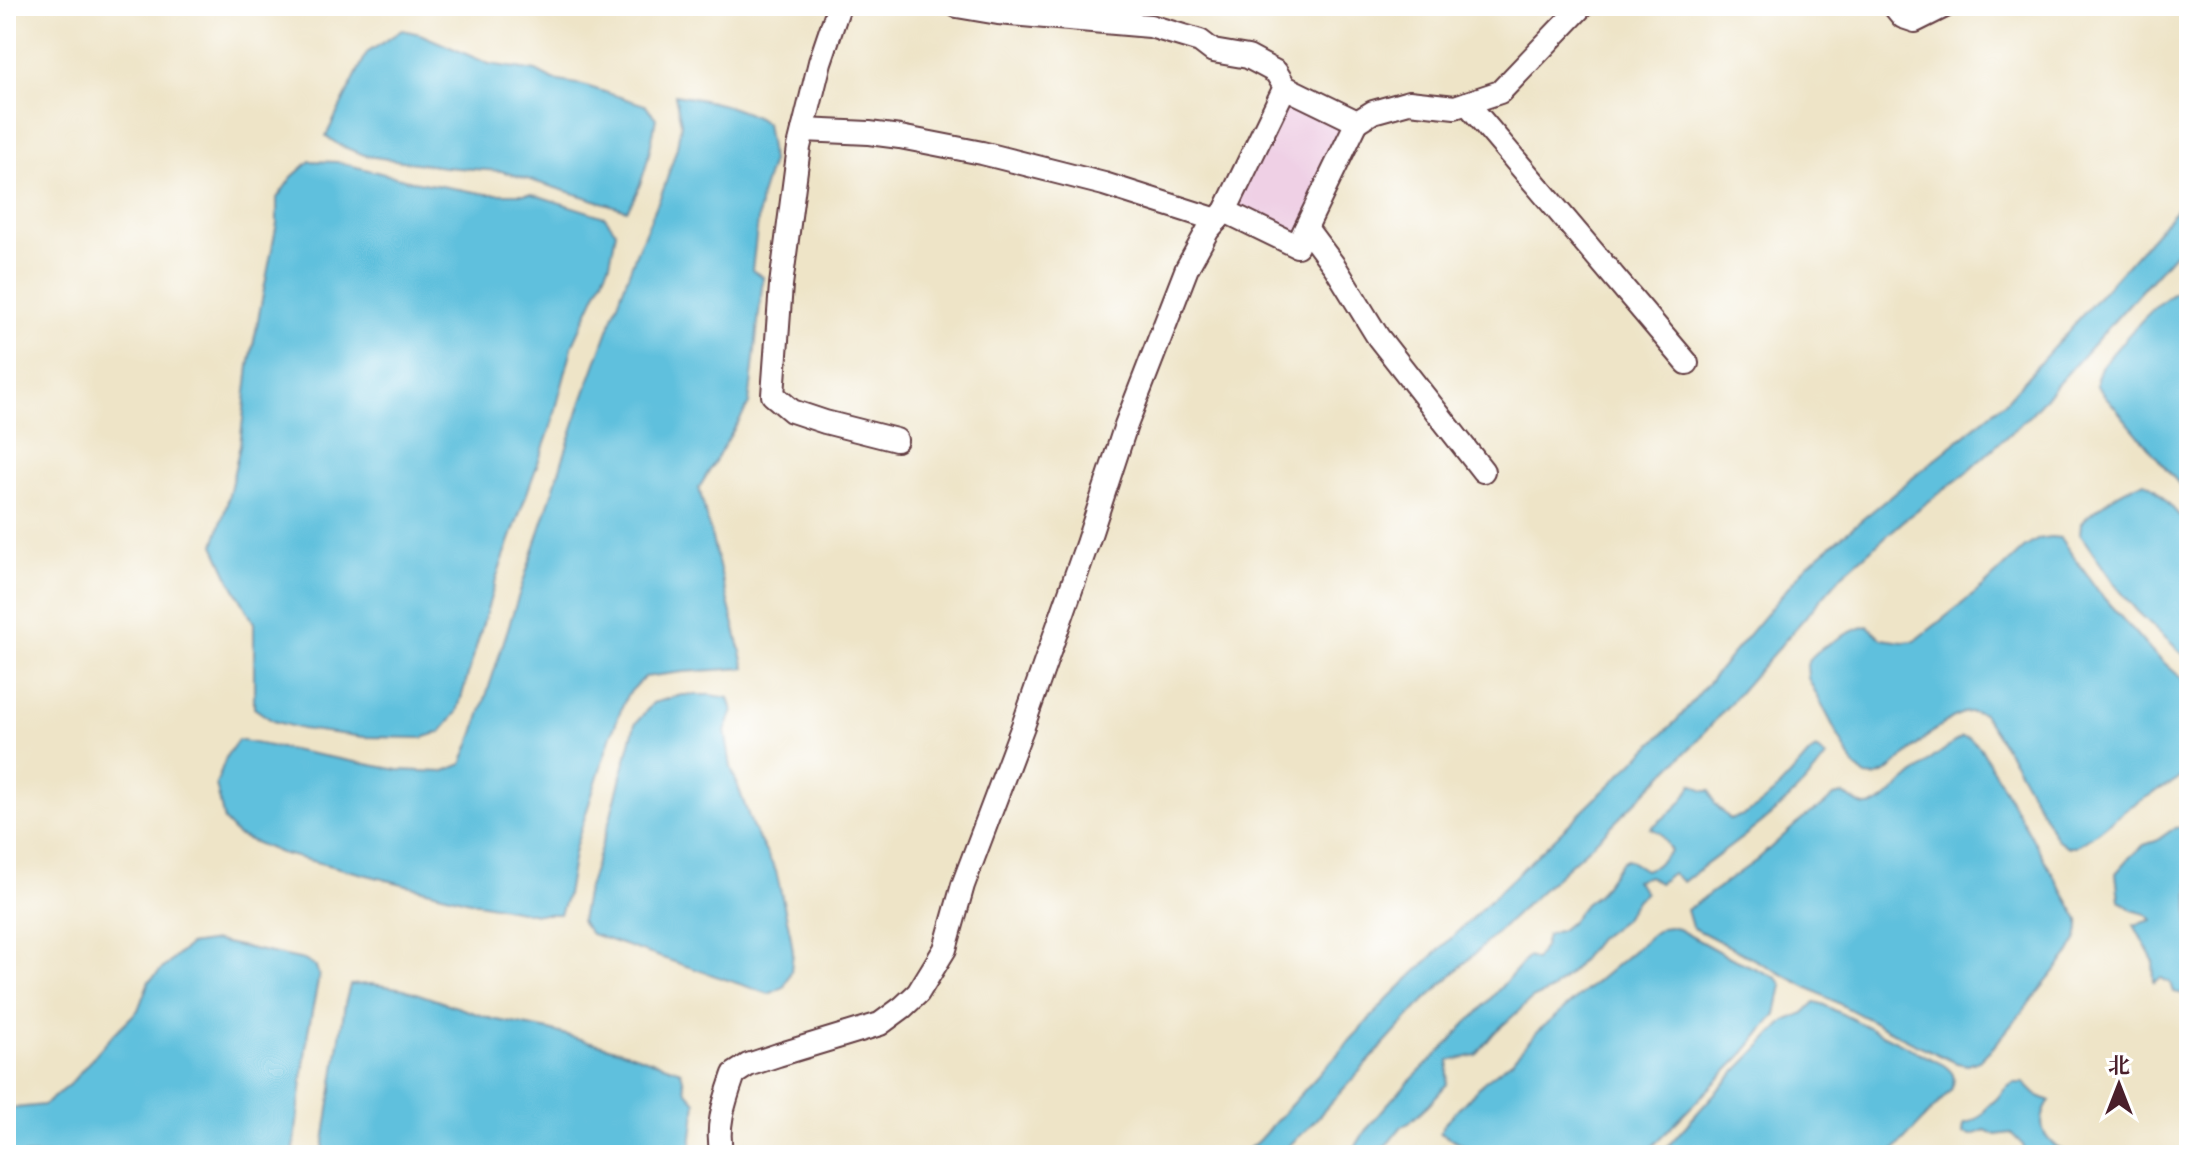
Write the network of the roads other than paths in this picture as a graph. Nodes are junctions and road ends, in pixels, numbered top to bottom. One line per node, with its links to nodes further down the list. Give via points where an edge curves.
1 (839, 6): 9 (street)
2 (957, 6): 6 (street, via 1150,26 1200,41 1213,51 1248,57 1276,72)
3 (1582, 6): 7 (street, via 1500,92)
4 (1894, 6): 5 (street, via 1915,21)
5 (1945, 6)
6 (1285, 87): 8 (street); 10 (street)
7 (1467, 103): 8 (street, via 1455,107 1409,102); 12 (street)
8 (1357, 122): 11 (street)
9 (803, 130): 10 (street, via 869,133 982,153); 13 (street, via 781,285 773,395 792,411)
10 (1221, 216): 11 (street, via 1297,246); 15 (street, via 1187,268 1126,425 945,949 918,993 880,1024 768,1058 734,1074 722,1113)
11 (1306, 228): 14 (street, via 1378,337)
12 (1687, 363)
13 (896, 440)
14 (1483, 471)
15 (722, 1155)

